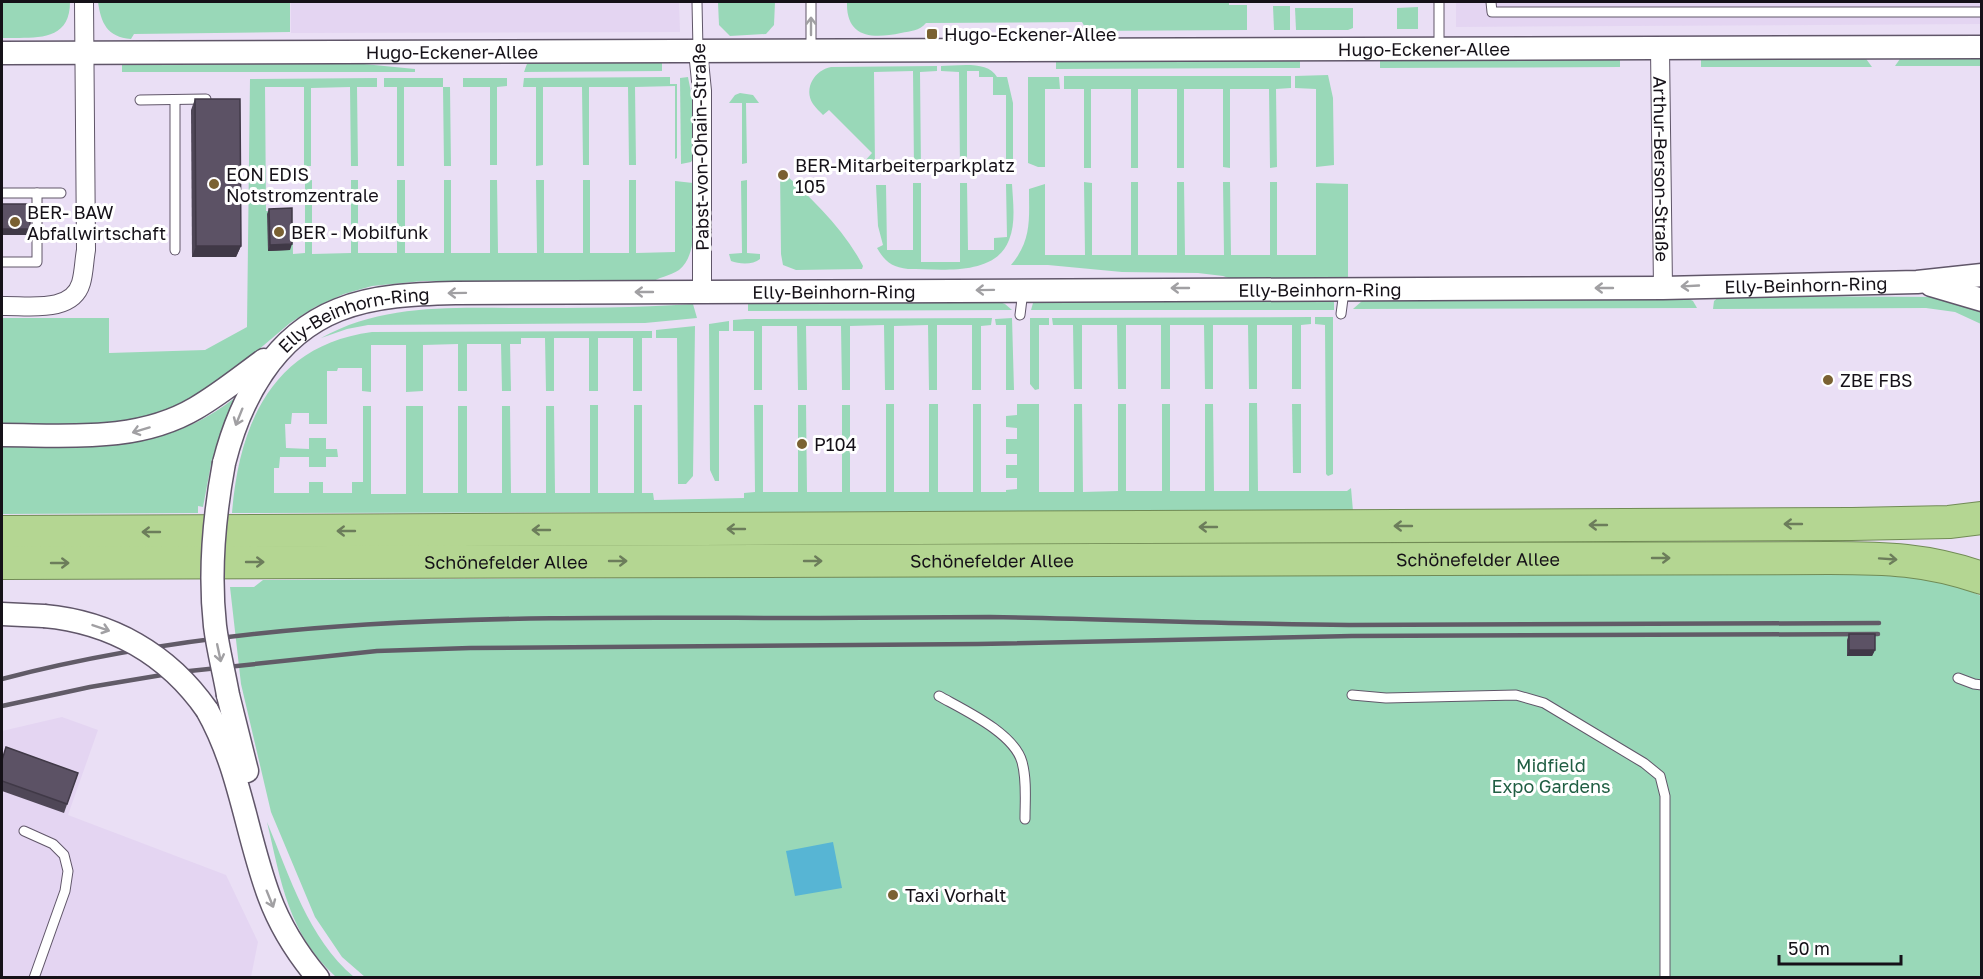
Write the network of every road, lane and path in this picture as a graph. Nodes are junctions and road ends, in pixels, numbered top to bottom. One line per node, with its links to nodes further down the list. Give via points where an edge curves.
1 (84, 2): 17 (street)
2 (697, 2): 15 (lane, Pabst-von-Ohain-Straße)
3 (811, 2): 14 (lane, one-way to 3)
4 (1439, 2): 12 (lane)
5 (1491, 2): 10 (lane, via 1492,12)
6 (1821, 2): 10 (lane)
7 (1953, 2): 8 (lane)
8 (1954, 12): 9 (lane); 10 (lane)
9 (1982, 12)
10 (1821, 14)
11 (1982, 47): 13 (street, Hugo-Eckener-Allee)
12 (1439, 48): 13 (street, Hugo-Eckener-Allee); 14 (street, Hugo-Eckener-Allee)
13 (1660, 49): 29 (street, Arthur-Berson-Straße)
14 (811, 50): 15 (street, Hugo-Eckener-Allee)
15 (698, 51): 17 (street, Hugo-Eckener-Allee); 31 (street, Pabst-von-Ohain-Straße, via 702,91)
16 (2, 53): 17 (street, Hugo-Eckener-Allee)
17 (84, 53): 33 (street, via 86,250 81,284 74,296 59,305)
18 (209, 99): 20 (lane)
19 (140, 100): 20 (lane)
20 (176, 100): 24 (lane)
21 (2, 193): 22 (lane)
22 (38, 193): 23 (lane); 25 (lane, via 38,262)
23 (61, 193)
24 (175, 250)
25 (2, 262)
26 (1982, 275): 27 (street, Elly-Beinhorn-Ring)
27 (1917, 282): 29 (street, Elly-Beinhorn-Ring, one-way to 29); 32 (street, Elly-Beinhorn-Ring)
28 (1344, 288): 29 (street, Elly-Beinhorn-Ring, one-way to 28); 30 (street, Elly-Beinhorn-Ring, one-way to 30); 34 (lane)
29 (1663, 288)
30 (1023, 289): 31 (street, Elly-Beinhorn-Ring, one-way to 31); 35 (lane)
31 (702, 292): 36 (street, Elly-Beinhorn-Ring, one-way to 36, via 410,295 373,300 323,316)
32 (1982, 300)
33 (2, 306)
34 (1341, 314)
35 (1020, 315)
36 (280, 349): 37 (street, one-way to 37, via 195,409 132,433); 51 (street, Elly-Beinhorn-Ring, one-way to 51, bridge, via 252,389 239,418 224,464 214,523 212,587 216,637 258,817)
37 (2, 435)
38 (1982, 519): 41 (highway, Schönefelder Allee, one-way to 41, via 1840,524)
39 (2, 525): 41 (highway)
40 (2, 532): 41 (highway, Schönefelder Allee)
41 (55, 532)
42 (2, 563): 43 (highway, Schönefelder Allee, one-way to 43, via 1841,558 1934,564)
43 (1982, 578)
44 (2, 614): 51 (street, Elly-Beinhorn-Ring, one-way to 51, bridge, via 44,616 102,628 143,648 177,675 218,729)
45 (1958, 678): 46 (lane)
46 (1982, 685)
47 (1352, 695): 56 (lane, via 1530,698 1644,763 1660,777 1665,796)
48 (939, 696): 49 (lane, via 1000,734 1015,749 1022,762)
49 (1025, 819)
50 (24, 831): 53 (lane, via 53,844 64,855 68,871 65,891)
51 (254, 843): 52 (street, Elly-Beinhorn-Ring, one-way to 52, via 269,896)
52 (299, 956): 54 (street, Elly-Beinhorn-Ring); 55 (street, Elly-Beinhorn-Ring)
53 (34, 978)
54 (308, 978)
55 (318, 978)
56 (1665, 978)

